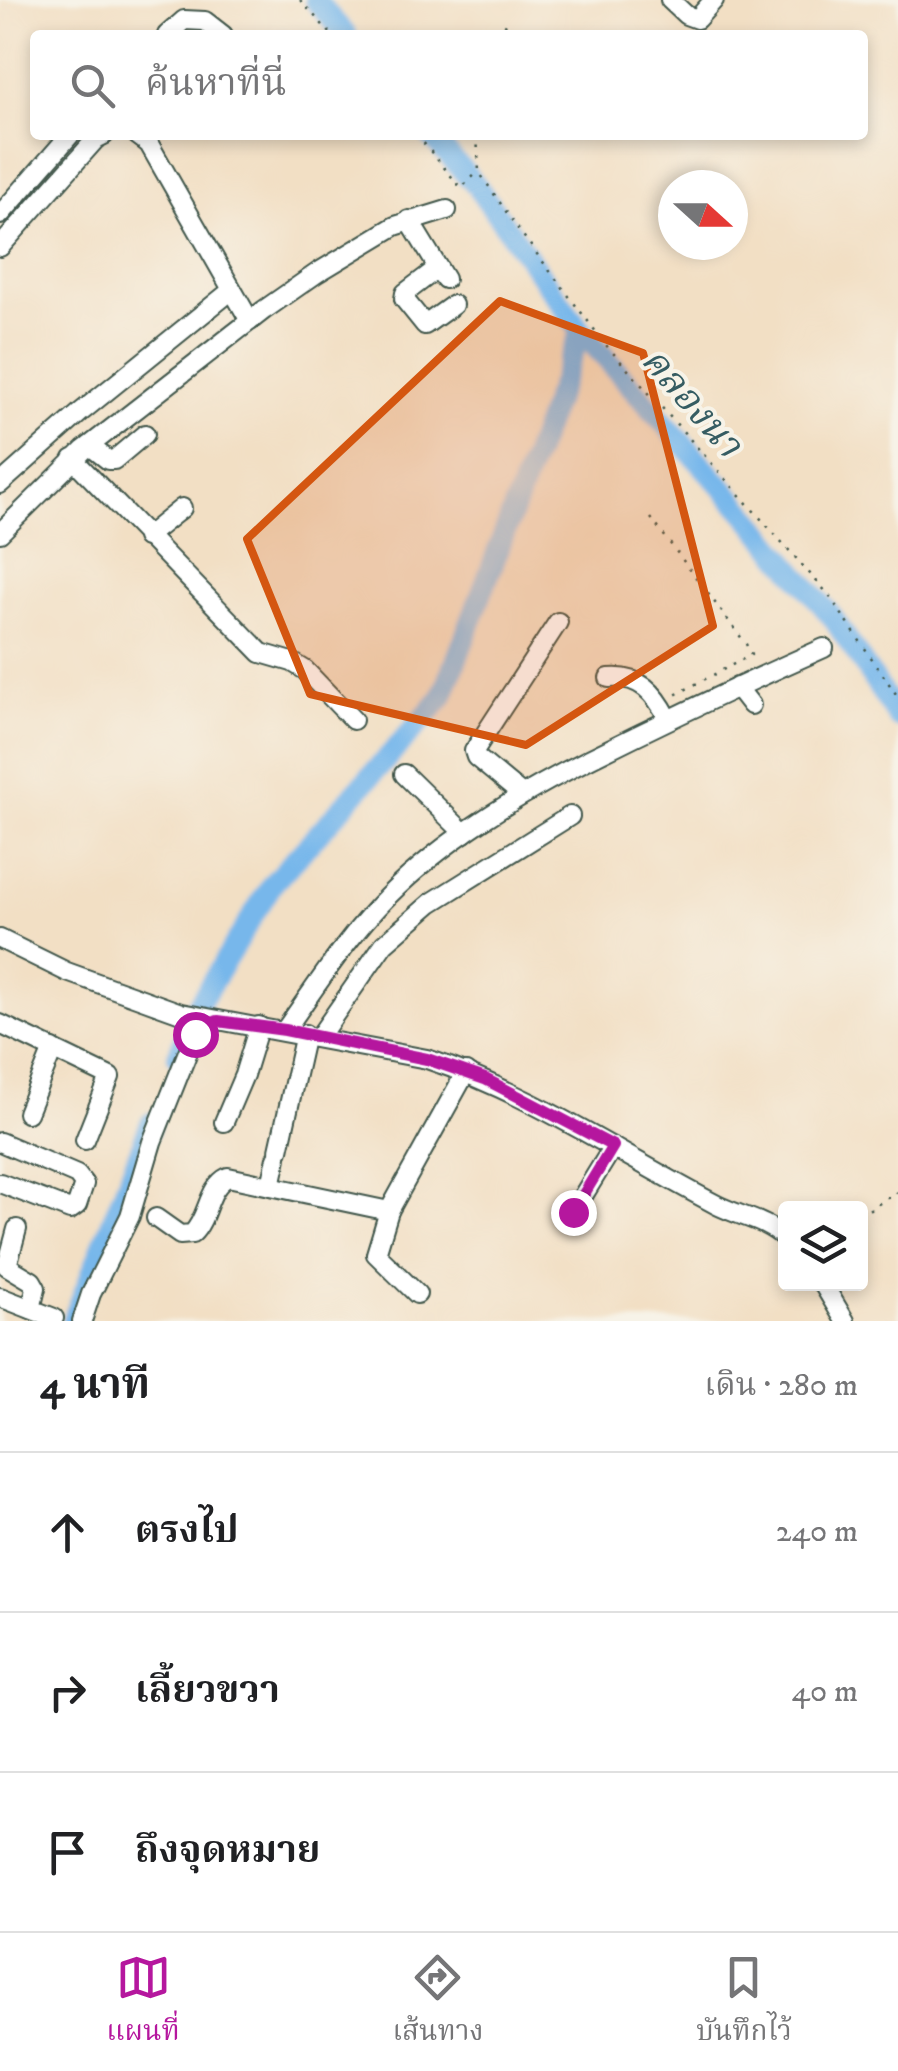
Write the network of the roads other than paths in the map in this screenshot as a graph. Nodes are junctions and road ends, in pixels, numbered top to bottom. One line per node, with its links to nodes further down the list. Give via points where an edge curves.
1 (670, 0): 2 (street, via 697,19)
2 (714, 0)
3 (173, 30): 4 (street, via 184,20 205,21)
4 (217, 30)
5 (66, 140): 9 (street)
6 (96, 140): 11 (street)
7 (143, 140): 12 (street)
8 (448, 210): 10 (street)
9 (0, 215)
10 (410, 220): 13 (street, via 442,274 404,296 419,329); 14 (street)
11 (0, 247)
12 (232, 290): 14 (street); 15 (street)
13 (453, 305)
14 (250, 321): 16 (street)
15 (92, 403): 16 (street); 20 (street)
16 (111, 429): 18 (street)
17 (145, 434): 18 (street, via 114,460)
18 (90, 446): 19 (street)
19 (74, 460): 22 (street); 23 (street)
20 (0, 484)
21 (182, 508): 23 (street)
22 (0, 533)
23 (146, 537): 30 (street, via 261,653 305,670)
24 (558, 622): 32 (street, via 474,750)
25 (824, 648): 27 (street)
26 (609, 678): 29 (street, via 642,684)
27 (737, 687): 28 (street); 29 (street)
28 (751, 705)
29 (664, 710): 32 (street)
30 (353, 720)
31 (404, 774): 34 (street)
32 (522, 795): 34 (street)
33 (570, 816): 40 (street, via 431,903 384,944)
34 (464, 833): 39 (street, via 386,898)
35 (0, 939): 36 (street, via 67,972)
36 (216, 1021): 38 (street); 61 (street, via 193,1039 130,1216)
37 (0, 1024): 41 (street)
38 (259, 1026): 39 (street); 44 (street)
39 (285, 1030): 40 (street)
40 (312, 1036): 42 (street); 49 (street)
41 (53, 1048): 43 (street); 45 (street, via 110,1077)
42 (466, 1072): 47 (street); 50 (street)
43 (26, 1113)
44 (224, 1122)
45 (86, 1140)
46 (0, 1142): 48 (street, via 84,1184 70,1210)
47 (613, 1146): 51 (street); 54 (street, via 722,1208)
48 (0, 1183)
49 (272, 1186): 50 (street); 52 (street, via 221,1180 196,1231 187,1236)
50 (389, 1211): 56 (street, via 376,1254)
51 (573, 1212)
52 (156, 1218)
53 (17, 1229): 58 (street, via 7,1266 36,1288)
54 (778, 1231)
55 (827, 1291): 60 (street)
56 (417, 1294)
57 (0, 1297): 58 (street)
58 (31, 1309): 59 (street)
59 (54, 1318)
60 (841, 1319)
61 (82, 1321)

